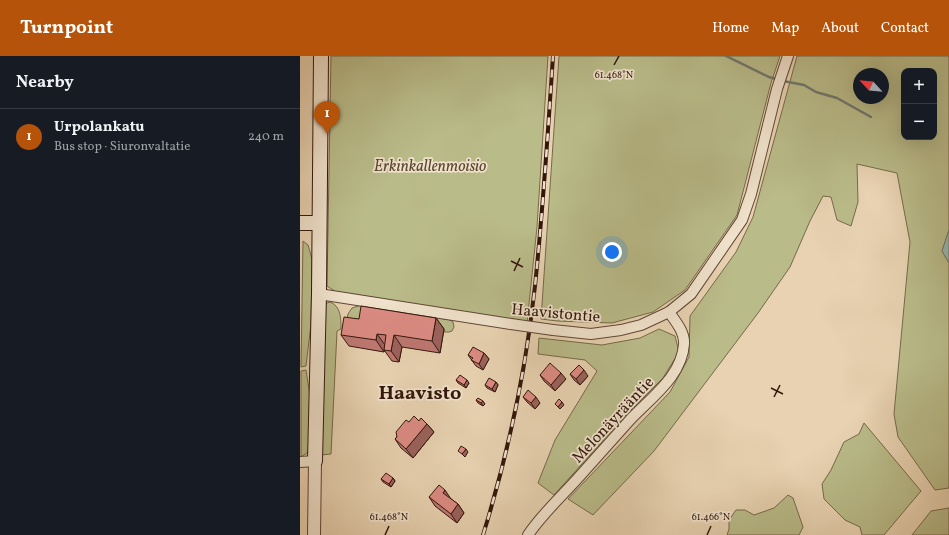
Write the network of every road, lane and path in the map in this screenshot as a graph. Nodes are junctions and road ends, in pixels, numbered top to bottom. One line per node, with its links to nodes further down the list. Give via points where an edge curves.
1 (321, 56): 4 (main road)
2 (788, 56): 6 (street, Haavistontie, via 742,220 691,294)
3 (300, 223): 4 (main road)
4 (319, 223): 5 (main road)
5 (319, 294): 6 (street, Haavistontie, bridge, via 591,334 641,325); 7 (main road)
6 (668, 312): 10 (street, Melonäyrääntie, via 682,332 684,342 683,354 677,367 667,382 537,522)
7 (315, 461): 8 (street); 9 (street)
8 (300, 462)
9 (314, 535)
10 (528, 535)

